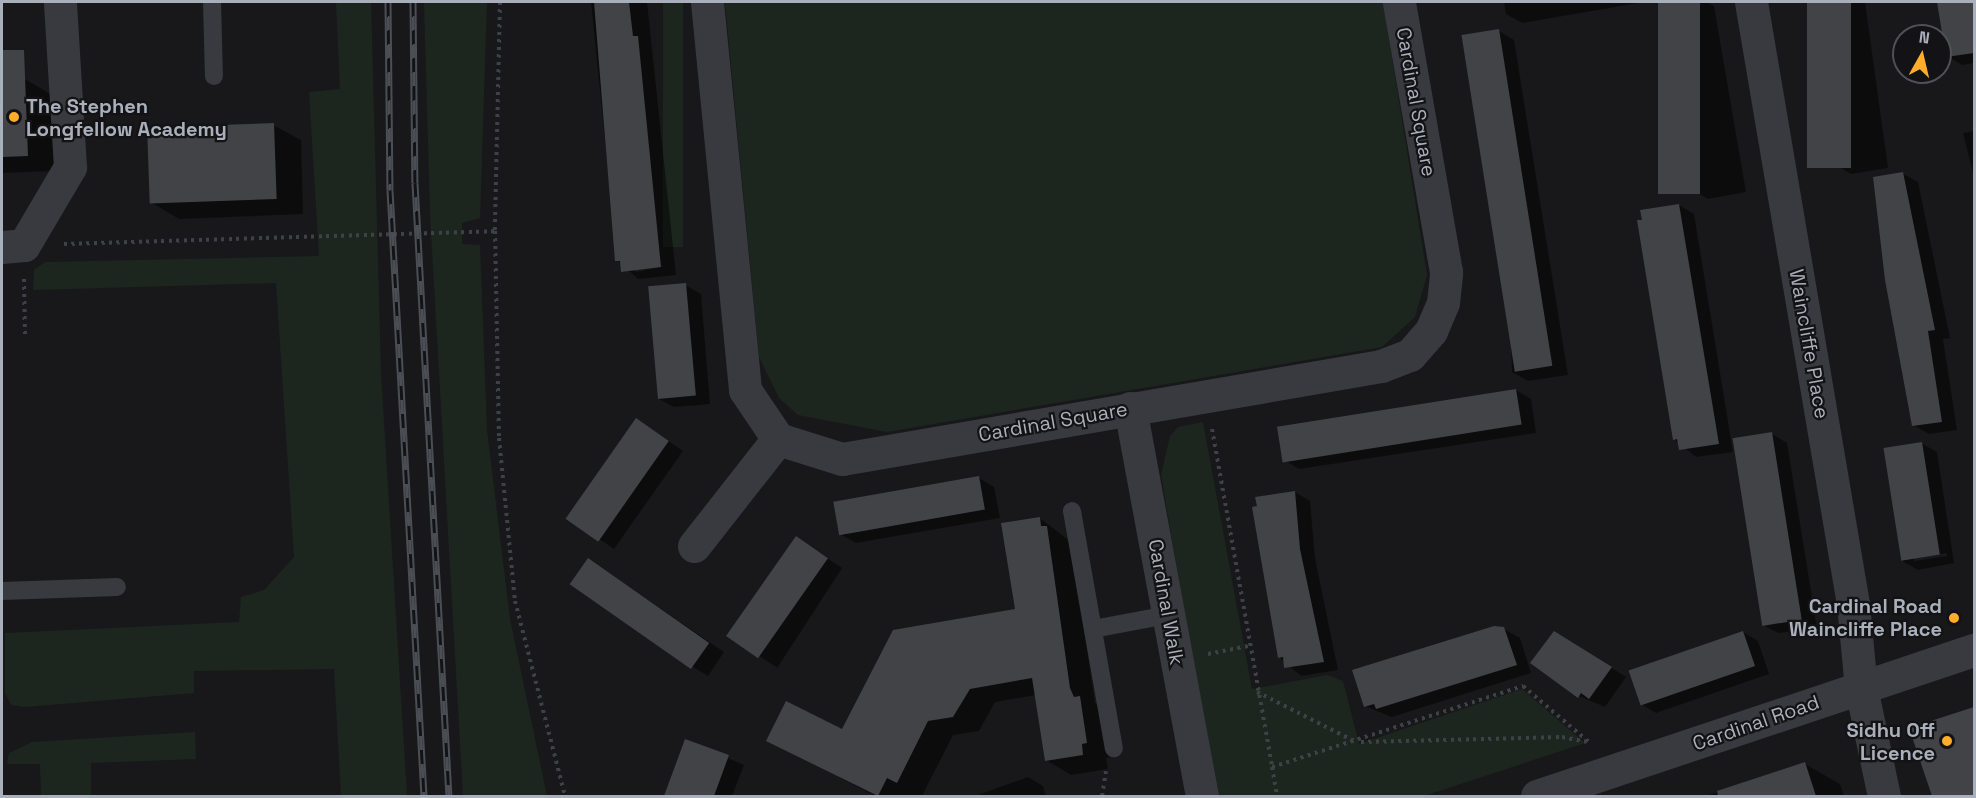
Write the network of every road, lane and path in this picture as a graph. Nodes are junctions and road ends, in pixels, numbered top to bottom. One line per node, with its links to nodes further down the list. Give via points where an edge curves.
1 (60, 2): 9 (street, via 70,167)
2 (212, 2): 7 (lane)
3 (500, 2): 8 (path)
4 (707, 2): 13 (street, via 745,390)
5 (1399, 2): 11 (street, Cardinal Square, via 1446,273 1443,303 1431,332 1410,355 1381,366)
6 (1751, 2): 21 (street, Waincliffe Place, via 1852,604)
7 (214, 76)
8 (495, 231): 9 (path); 28 (path, via 499,438 515,601)
9 (13, 246): 10 (path)
10 (25, 334)
11 (1207, 397): 12 (street, Cardinal Square); 22 (path)
12 (1130, 408): 13 (street, Cardinal Square, via 842,459); 18 (street, Cardinal Walk)
13 (777, 439): 15 (street)
14 (1072, 511): 19 (lane)
15 (694, 546)
16 (117, 587): 17 (lane)
17 (2, 591)
18 (1168, 615): 19 (lane); 29 (street, Cardinal Walk)
19 (1093, 629): 25 (lane)
20 (1974, 650): 21 (street, Cardinal Road)
21 (1861, 688): 27 (street, Cardinal Road); 32 (street, Waincliffe Place)
22 (1257, 692): 23 (path); 26 (path)
23 (1355, 742): 24 (path, via 1562,737); 24 (path, via 1523,686); 26 (path)
24 (1588, 742): 27 (path)
25 (1114, 748)
26 (1272, 767): 30 (path)
27 (1620, 769): 31 (street, Cardinal Road)
28 (565, 796)
29 (1202, 796)
30 (1277, 796)
31 (1537, 796)
32 (1884, 796)

